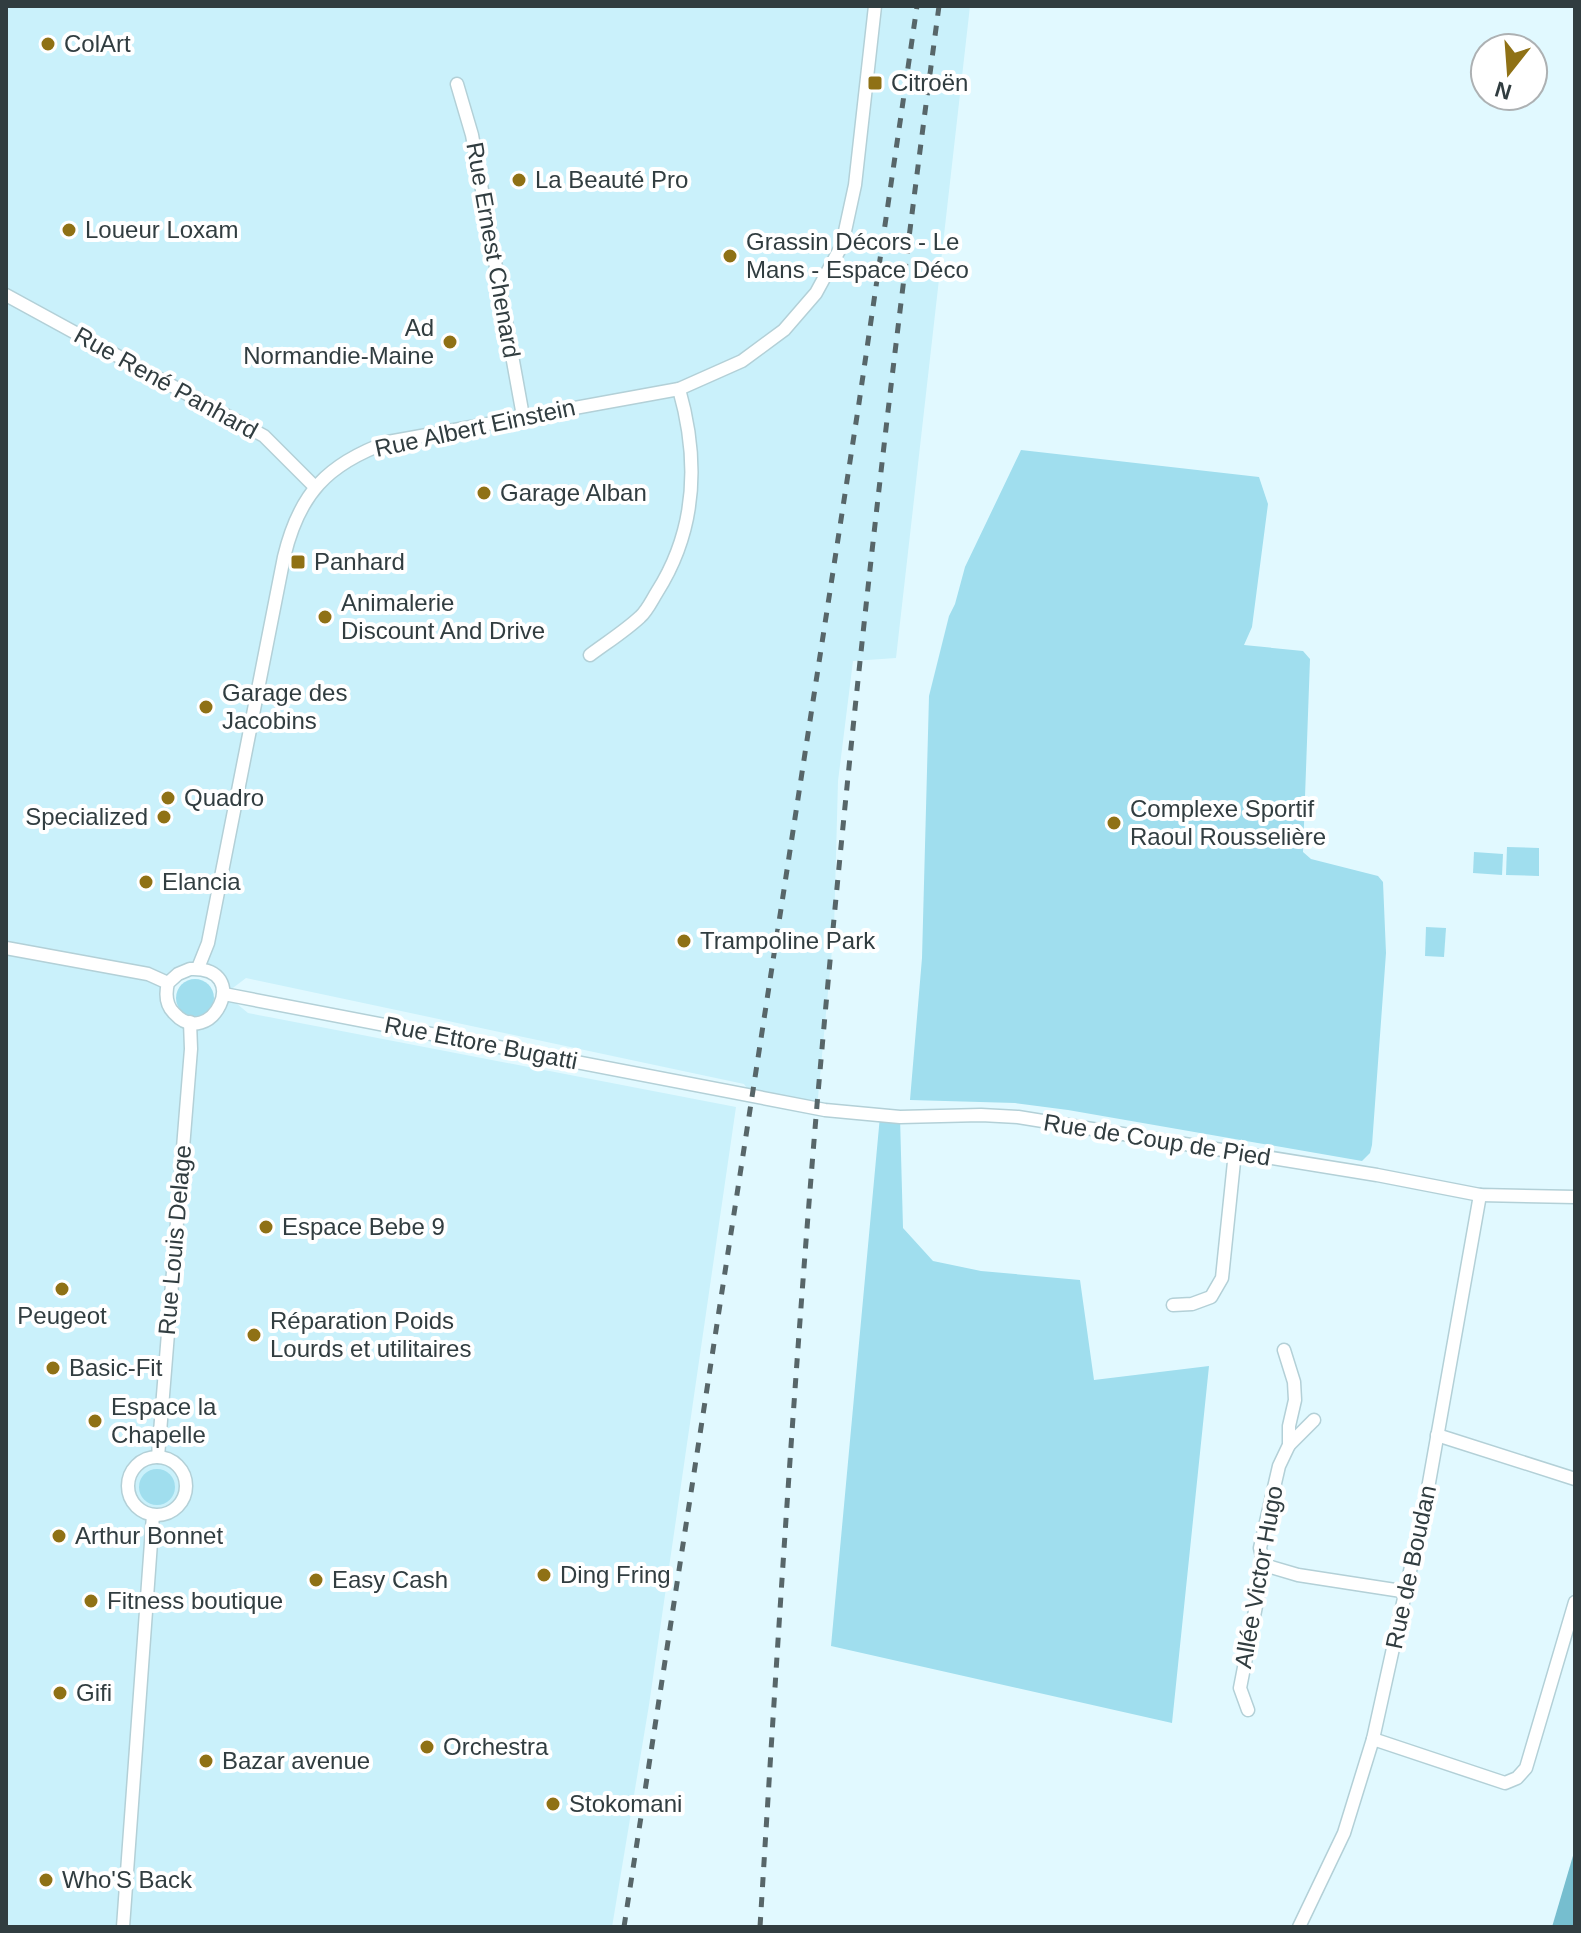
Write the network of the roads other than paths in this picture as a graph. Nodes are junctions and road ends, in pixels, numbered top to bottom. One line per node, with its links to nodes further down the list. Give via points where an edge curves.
1 (875, 6): 4 (street, Rue Albert Einstein, via 855,185 842,245 816,293 784,330 742,361)
2 (457, 84): 5 (street, Rue Ernest Chenard, via 472,135)
3 (6, 295): 6 (street, Rue René Panhard, via 264,436)
4 (679, 389): 5 (street, Rue Albert Einstein); 7 (street, via 693,476 687,520 671,569 642,616)
5 (523, 416): 6 (street, Rue Albert Einstein, via 388,442 350,458)
6 (314, 486): 9 (street, Rue Albert Einstein, via 290,529 208,943)
7 (590, 655)
8 (6, 948): 10 (street, via 148,974)
9 (198, 968): 10 (street); 11 (street, via 216,977)
10 (168, 983): 12 (street, via 168,1005 178,1018)
11 (224, 994): 12 (street, via 212,1017); 13 (street, Rue Ettore Bugatti)
12 (190, 1022): 22 (street, Rue Louis Delage)
13 (739, 1095): 14 (street, Rue de Coup de Pied, via 880,1116 1018,1117)
14 (1235, 1152): 15 (street, Rue de Coup de Pied); 17 (street, via 1222,1278 1211,1297)
15 (1480, 1195): 16 (street, Rue de Coup de Pied); 20 (street, Rue de Boudan)
16 (1575, 1197)
17 (1173, 1305)
18 (1284, 1350): 21 (street, Allée Victor Hugo, via 1294,1391)
19 (1314, 1420): 21 (street, Allée Victor Hugo)
20 (1437, 1435): 23 (street); 26 (street, Rue de Boudan)
21 (1289, 1445): 25 (street, Allée Victor Hugo, via 1260,1548)
22 (158, 1457): 24 (street, via 137,1465 128,1486 138,1508); 24 (street, via 180,1469 186,1484 177,1508)
23 (1575, 1479)
24 (153, 1515): 30 (street)
25 (1264, 1565): 26 (street); 28 (street, Allée Victor Hugo, via 1240,1688)
26 (1408, 1592): 29 (street, Rue de Boudan)
27 (1575, 1602): 29 (street, via 1526,1768 1517,1778 1505,1783)
28 (1248, 1710)
29 (1373, 1739): 31 (street, Rue de Boudan, via 1344,1833)
30 (123, 1927)
31 (1299, 1927)

